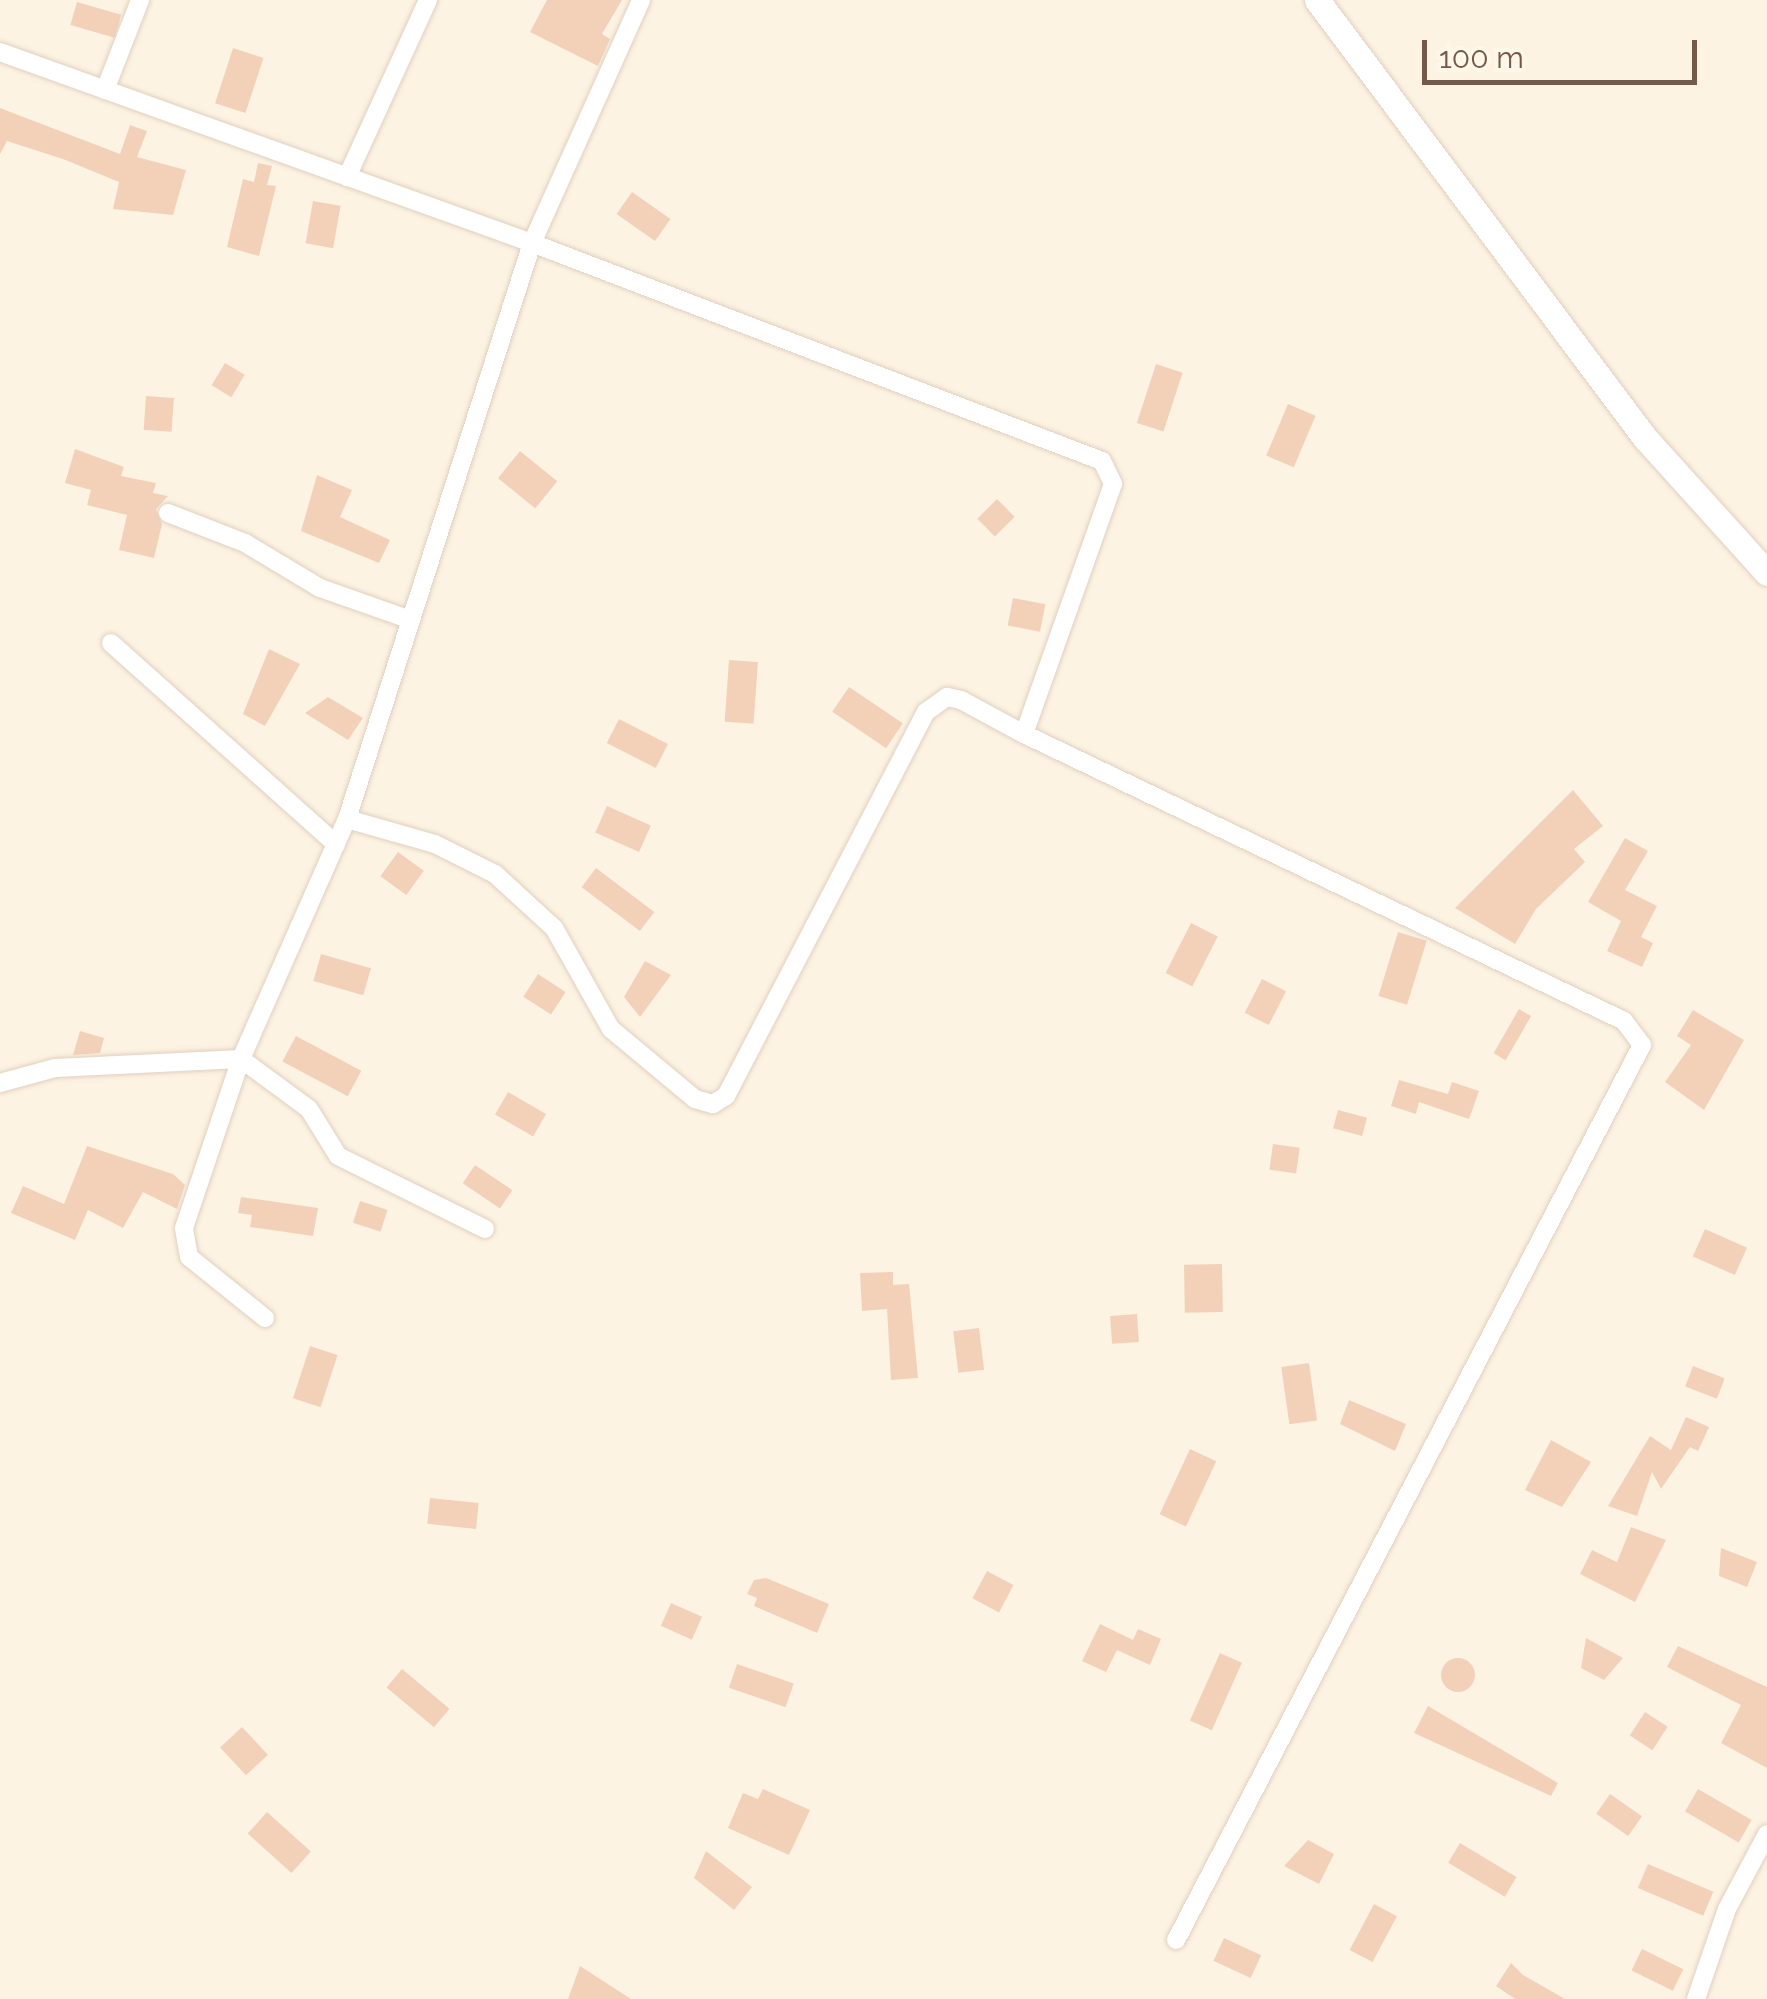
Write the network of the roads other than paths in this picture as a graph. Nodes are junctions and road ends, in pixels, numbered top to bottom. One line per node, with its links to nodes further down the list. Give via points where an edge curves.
1 (140, 0): 6 (street)
2 (428, 0): 7 (street)
3 (641, 0): 8 (street)
4 (1316, 0): 10 (main road, via 1645,438)
5 (0, 52): 6 (street)
6 (105, 90): 7 (street)
7 (347, 177): 8 (street)
8 (532, 243): 11 (street); 13 (street, via 1102,460 1113,484)
9 (168, 513): 11 (street, via 245,542 320,588)
10 (1767, 572)
11 (408, 619): 14 (street)
12 (112, 643): 15 (street)
13 (1024, 734): 14 (street, via 961,700 947,698 926,712 726,1096 713,1104 695,1100 610,1029 554,928 495,874 435,844); 21 (street, via 1624,1021 1642,1046)
14 (347, 820): 15 (street)
15 (336, 844): 16 (street)
16 (241, 1060): 17 (street, via 55,1068); 18 (street, via 309,1109 338,1156); 19 (street, via 184,1243 189,1257)
17 (0, 1083)
18 (484, 1229)
19 (265, 1318)
20 (1767, 1834): 22 (street, via 1727,1909)
21 (1176, 1940)
22 (1696, 1999)

